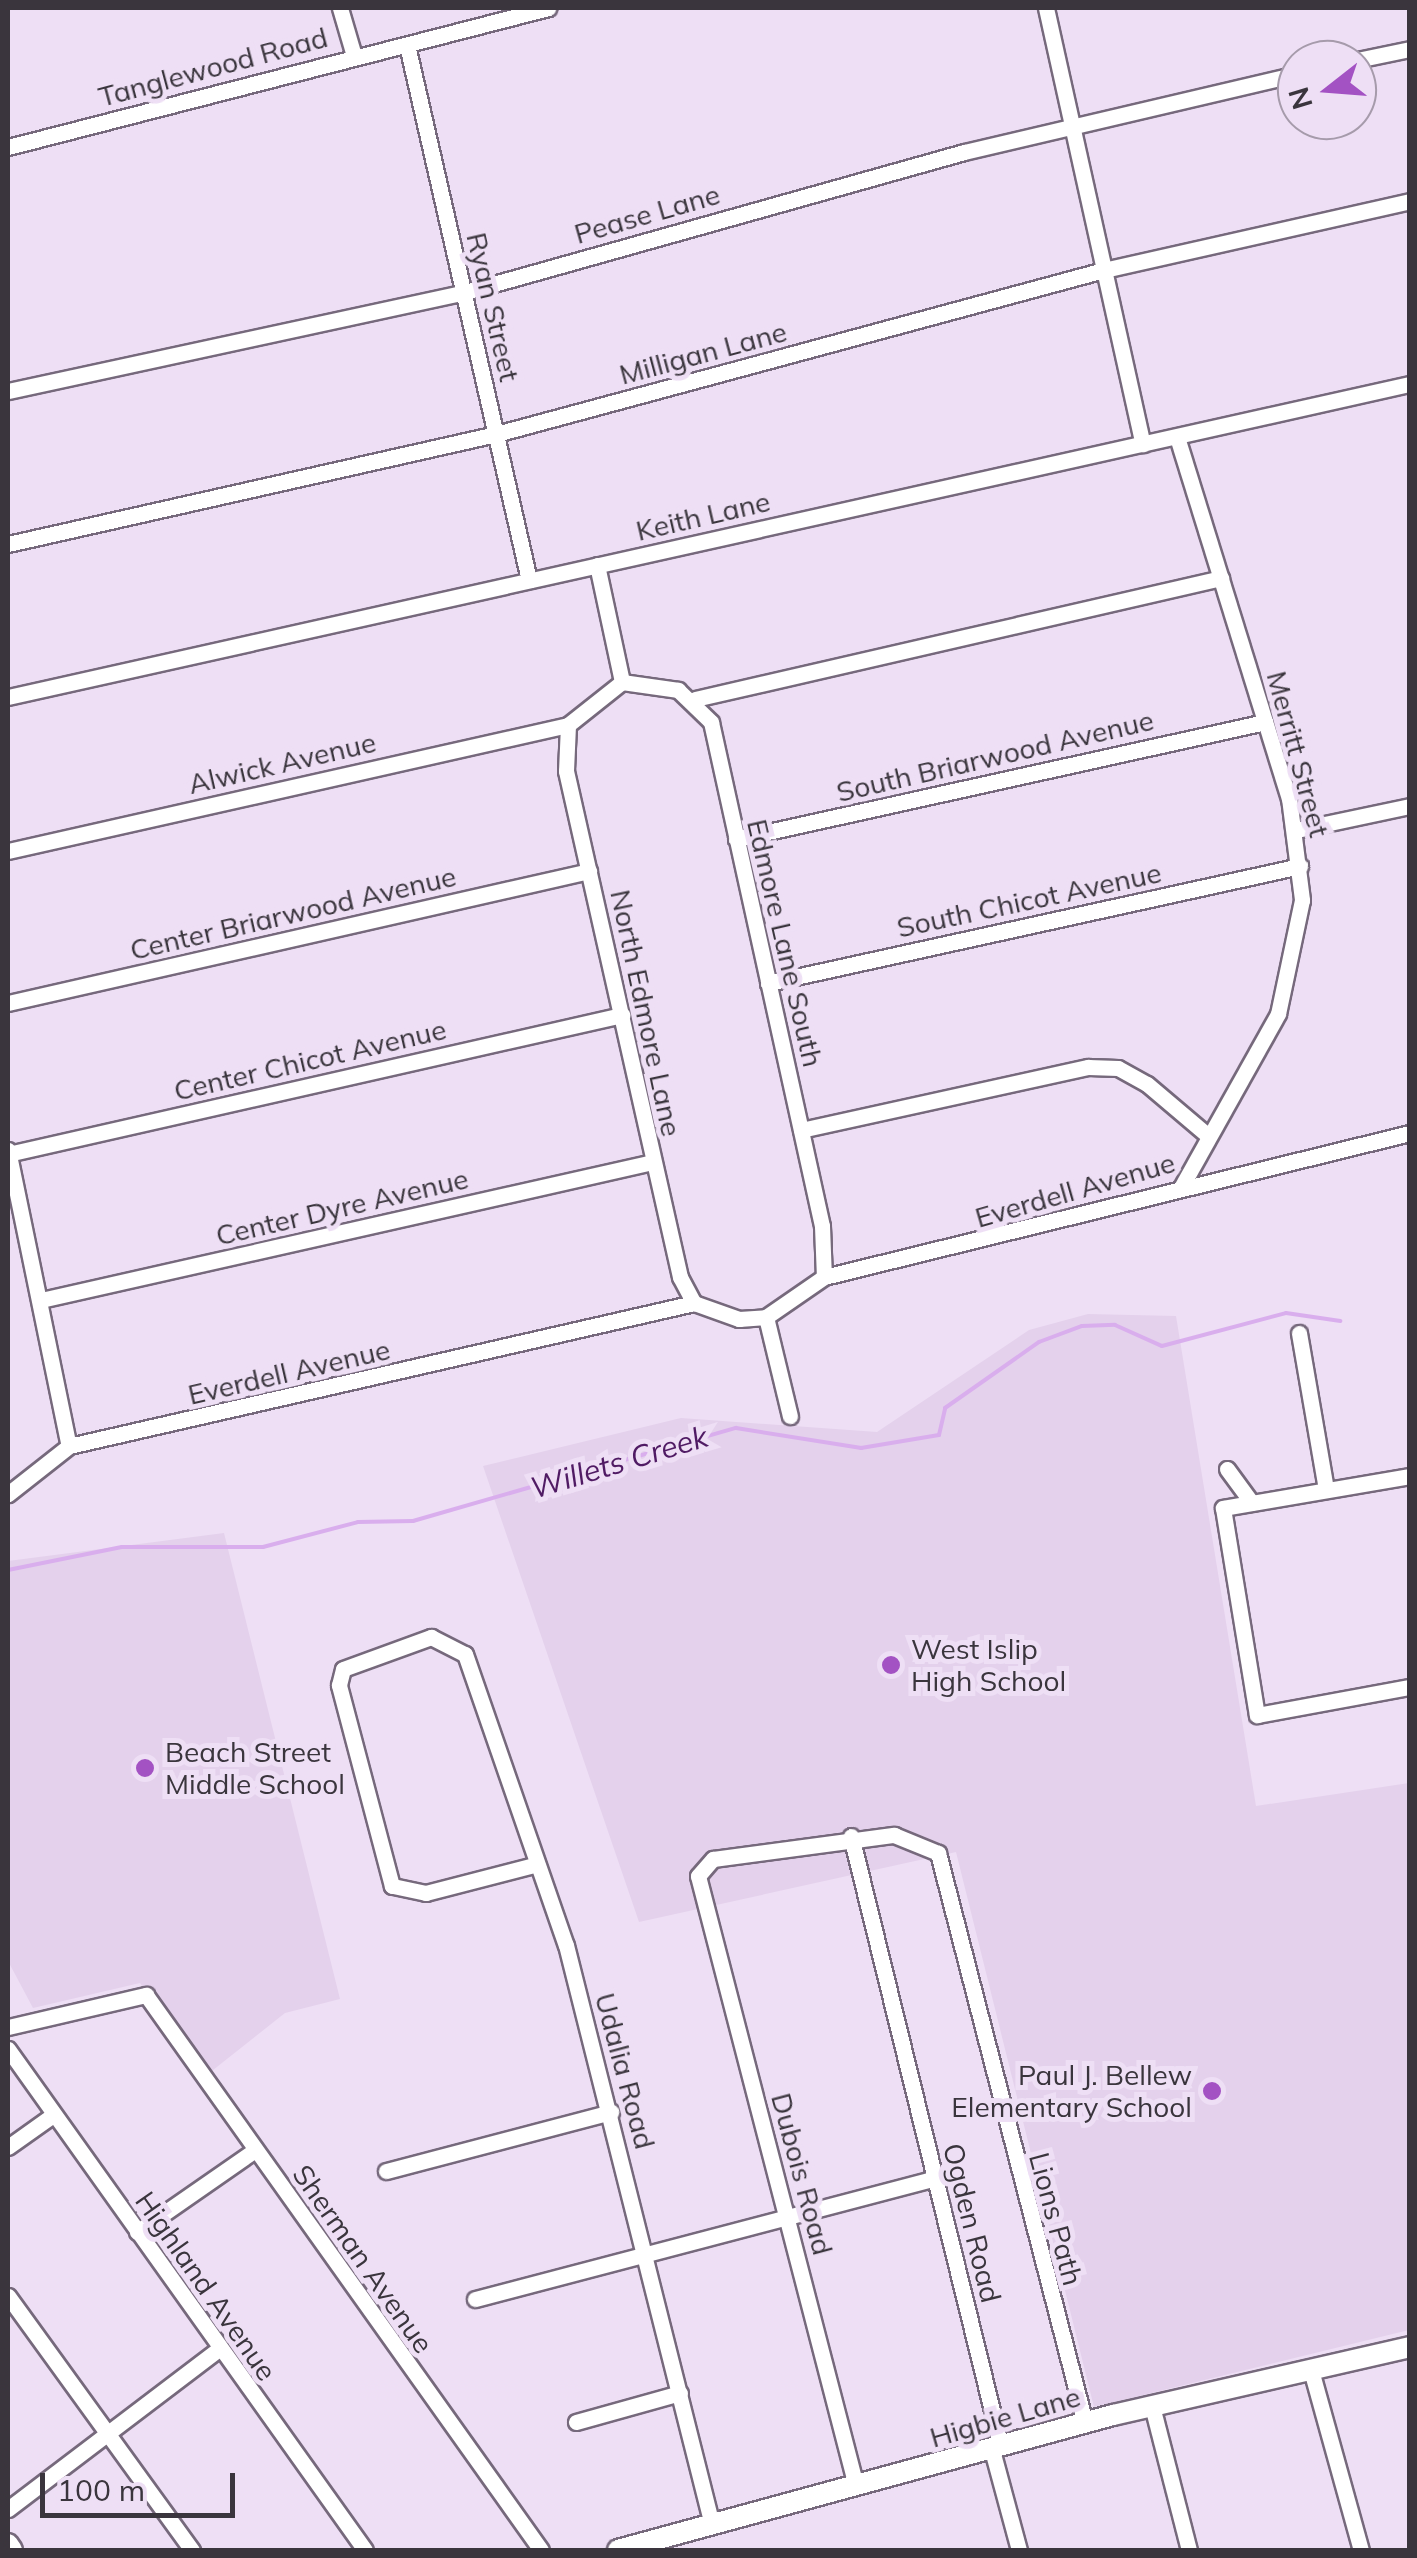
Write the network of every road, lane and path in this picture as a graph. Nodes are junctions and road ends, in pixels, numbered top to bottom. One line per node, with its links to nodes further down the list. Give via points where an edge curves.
1 (340, 8): 7 (street)
2 (548, 8): 4 (street, Tanglewood Road)
3 (1046, 8): 9 (street)
4 (407, 45): 7 (street, Tanglewood Road); 13 (street, Ryan Street)
5 (1410, 48): 6 (street)
6 (1377, 55)
7 (354, 56): 10 (street, Tanglewood Road)
8 (1277, 78): 9 (street, Pease Lane)
9 (1072, 124): 12 (street); 13 (street, Pease Lane)
10 (8, 147)
11 (1410, 201): 12 (street, Milligan Lane)
12 (1104, 270): 16 (street, Milligan Lane); 18 (street)
13 (465, 292): 15 (street, Pease Lane); 16 (street, Ryan Street)
14 (1410, 384): 17 (street, Keith Lane)
15 (8, 391)
16 (496, 434): 19 (street, Milligan Lane); 22 (street, Ryan Street)
17 (1177, 437): 18 (street, Keith Lane); 21 (street, Merritt Street)
18 (1144, 444): 20 (street, Keith Lane)
19 (8, 544)
20 (596, 566): 22 (street, Keith Lane); 23 (street)
21 (1222, 578): 25 (street); 26 (street, Merritt Street)
22 (529, 580): 24 (street, Keith Lane)
23 (622, 682): 25 (street); 27 (street)
24 (8, 697)
25 (695, 699): 30 (street, Edmore Lane South, via 711,722)
26 (1266, 722): 29 (street, Merritt Street); 30 (street, South Briarwood Avenue)
27 (568, 725): 31 (street, Alwick Avenue); 33 (street, North Edmore Lane, via 566,772)
28 (1410, 806): 29 (street)
29 (1296, 830): 32 (street, Merritt Street)
30 (736, 840): 34 (street, Edmore Lane South)
31 (8, 850)
32 (1300, 866): 34 (street, South Chicot Avenue); 39 (street, Merritt Street, via 1297,943 1278,1014)
33 (589, 871): 35 (street, Center Briarwood Avenue); 36 (street, North Edmore Lane)
34 (768, 983): 37 (street, Edmore Lane South)
35 (8, 1003)
36 (622, 1015): 40 (street, Center Chicot Avenue); 41 (street, North Edmore Lane)
37 (801, 1130): 39 (street, via 1088,1066 1118,1068 1147,1084); 43 (street, Edmore Lane South)
38 (1410, 1133): 42 (street, Everdell Avenue)
39 (1206, 1134): 42 (street, Merritt Street)
40 (8, 1152): 44 (street)
41 (654, 1162): 44 (street, Center Dyre Avenue); 45 (street, North Edmore Lane)
42 (1182, 1186): 43 (street, Everdell Avenue)
43 (824, 1278): 46 (street, Everdell Avenue)
44 (41, 1300): 49 (street)
45 (694, 1303): 46 (street, via 739,1319); 49 (street, Everdell Avenue)
46 (766, 1317): 48 (street)
47 (1300, 1333): 52 (street)
48 (790, 1416)
49 (70, 1446): 53 (street)
50 (1227, 1468): 54 (street)
51 (1410, 1476): 52 (street)
52 (1326, 1490): 54 (street)
53 (8, 1494)
54 (1252, 1503): 55 (street, via 1223,1509 1257,1715)
55 (1410, 1688)
56 (851, 1836): 65 (street, Ogden Road); 66 (street, Dubois Road, via 712,1859 698,1876); 77 (street, Lions Path, via 894,1835 938,1854)
57 (534, 1865): 57 (street, Udalia Road, via 407,1895 384,1867 339,1685 343,1669 415,1641 453,1641); 60 (street, Udalia Road)
58 (8, 2027): 63 (street, Sherman Avenue, via 146,1995)
59 (8, 2049): 61 (street, Highland Avenue)
60 (610, 2112): 64 (street); 68 (street, Udalia Road)
61 (54, 2115): 62 (street); 67 (street, Highland Avenue)
62 (8, 2147)
63 (256, 2150): 67 (street); 88 (street, Sherman Avenue)
64 (386, 2171)
65 (935, 2178): 66 (street); 79 (street, Ogden Road)
66 (790, 2217): 68 (street); 80 (street, Dubois Road)
67 (137, 2232): 72 (street, Highland Avenue)
68 (645, 2254): 70 (street); 74 (street, Udalia Road)
69 (8, 2296): 78 (street)
70 (475, 2299)
71 (1410, 2348): 73 (main road, Higbie Lane)
72 (220, 2349): 78 (street); 87 (street, Highland Avenue)
73 (1312, 2370): 75 (main road, Higbie Lane); 92 (street)
74 (680, 2394): 76 (street); 82 (street, Udalia Road)
75 (1152, 2406): 77 (main road, Higbie Lane); 91 (street)
76 (576, 2422)
77 (1084, 2423): 79 (main road, Higbie Lane)
78 (108, 2435): 81 (street); 86 (street)
79 (996, 2448): 80 (main road, Higbie Lane); 90 (street, Ogden Road)
80 (856, 2486): 82 (main road, Higbie Lane)
81 (8, 2509)
82 (712, 2525): 84 (main road, Higbie Lane)
83 (8, 2544): 85 (main road)
84 (660, 2545): 89 (main road, Higbie Lane)
85 (12, 2550)
86 (192, 2550)
87 (366, 2550)
88 (541, 2550)
89 (618, 2550)
90 (1020, 2550)
91 (1189, 2550)
92 (1361, 2550)

